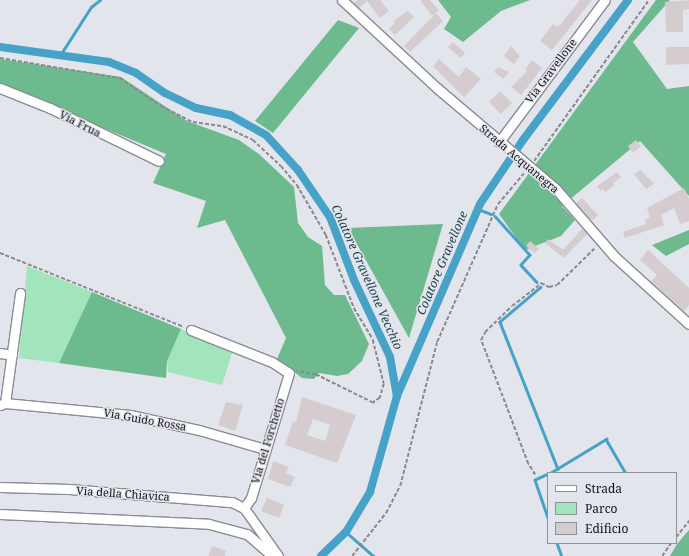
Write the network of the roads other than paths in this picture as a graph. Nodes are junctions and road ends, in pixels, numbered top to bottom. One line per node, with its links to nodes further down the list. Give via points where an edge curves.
1 (342, 0): 4 (street, Strada Acquanegra)
2 (605, 0): 4 (street, Via Gravellone)
3 (0, 88): 5 (street, Via Frua, via 50,108)
4 (499, 142): 7 (street, Strada Acquanegra, via 556,189 614,256)
5 (159, 161)
6 (20, 293): 10 (street)
7 (689, 324)
8 (191, 330): 12 (street, Via del Forchetto, via 272,362 289,373)
9 (0, 354): 10 (street)
10 (12, 355): 11 (street)
11 (2, 404): 12 (street, Via Guido Rossa, via 130,415 199,430)
12 (265, 449): 14 (street, Via del Forchetto, via 251,498)
13 (0, 487): 14 (street, Via della Chiavica, via 69,489 232,502)
14 (244, 508): 17 (street)
15 (0, 514): 16 (street, via 209,524 246,534)
16 (272, 556)
17 (278, 556)

